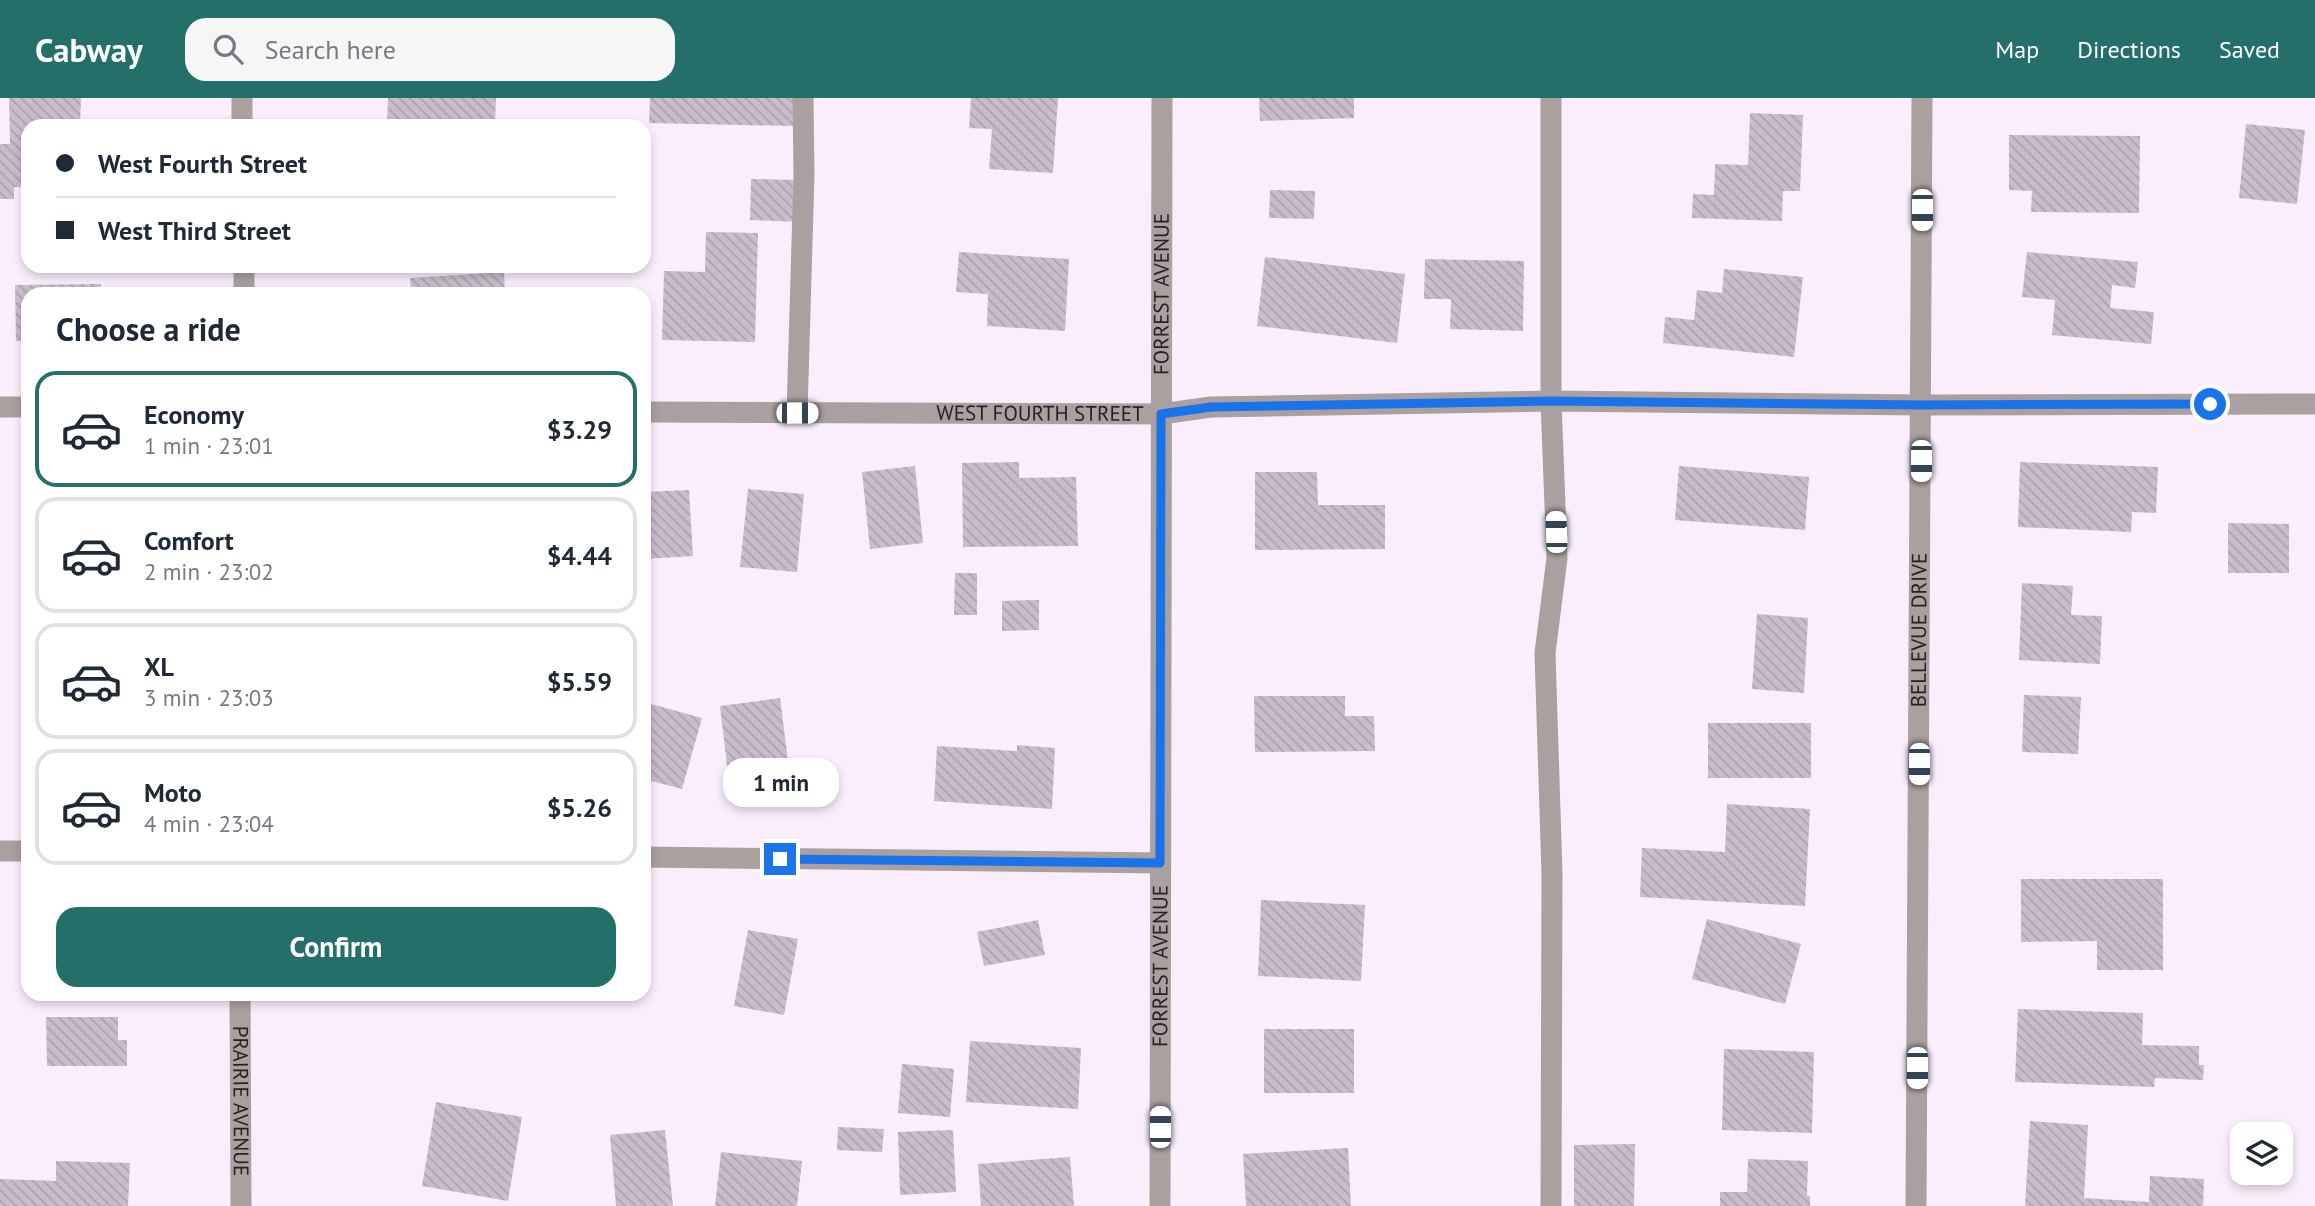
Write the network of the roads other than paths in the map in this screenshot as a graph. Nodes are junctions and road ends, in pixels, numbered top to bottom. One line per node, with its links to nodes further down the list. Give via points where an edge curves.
1 (242, 98): 6 (street)
2 (803, 98): 13 (street)
3 (1162, 98): 14 (street, FORREST AVENUE)
4 (1551, 98): 7 (street)
5 (1922, 98): 9 (street, BELLEVUE DRIVE)
6 (242, 119)
7 (1551, 401): 9 (street, WEST FOURTH STREET); 14 (street, WEST FOURTH STREET, via 1211,407); 22 (street, via 1557,558 1545,653 1552,874)
8 (2315, 404): 9 (street, WEST FOURTH STREET)
9 (1922, 405): 23 (street, BELLEVUE DRIVE)
10 (0, 407): 11 (street)
11 (21, 407)
12 (651, 412): 13 (street, WEST FOURTH STREET)
13 (797, 413): 14 (street, WEST FOURTH STREET)
14 (1161, 414): 18 (street, FORREST AVENUE)
15 (0, 851): 16 (street)
16 (21, 851)
17 (651, 857): 18 (street)
18 (1160, 863): 21 (street, FORREST AVENUE)
19 (240, 1001): 20 (street, PRAIRIE AVENUE)
20 (242, 1206)
21 (1160, 1206)
22 (1551, 1206)
23 (1916, 1206)

